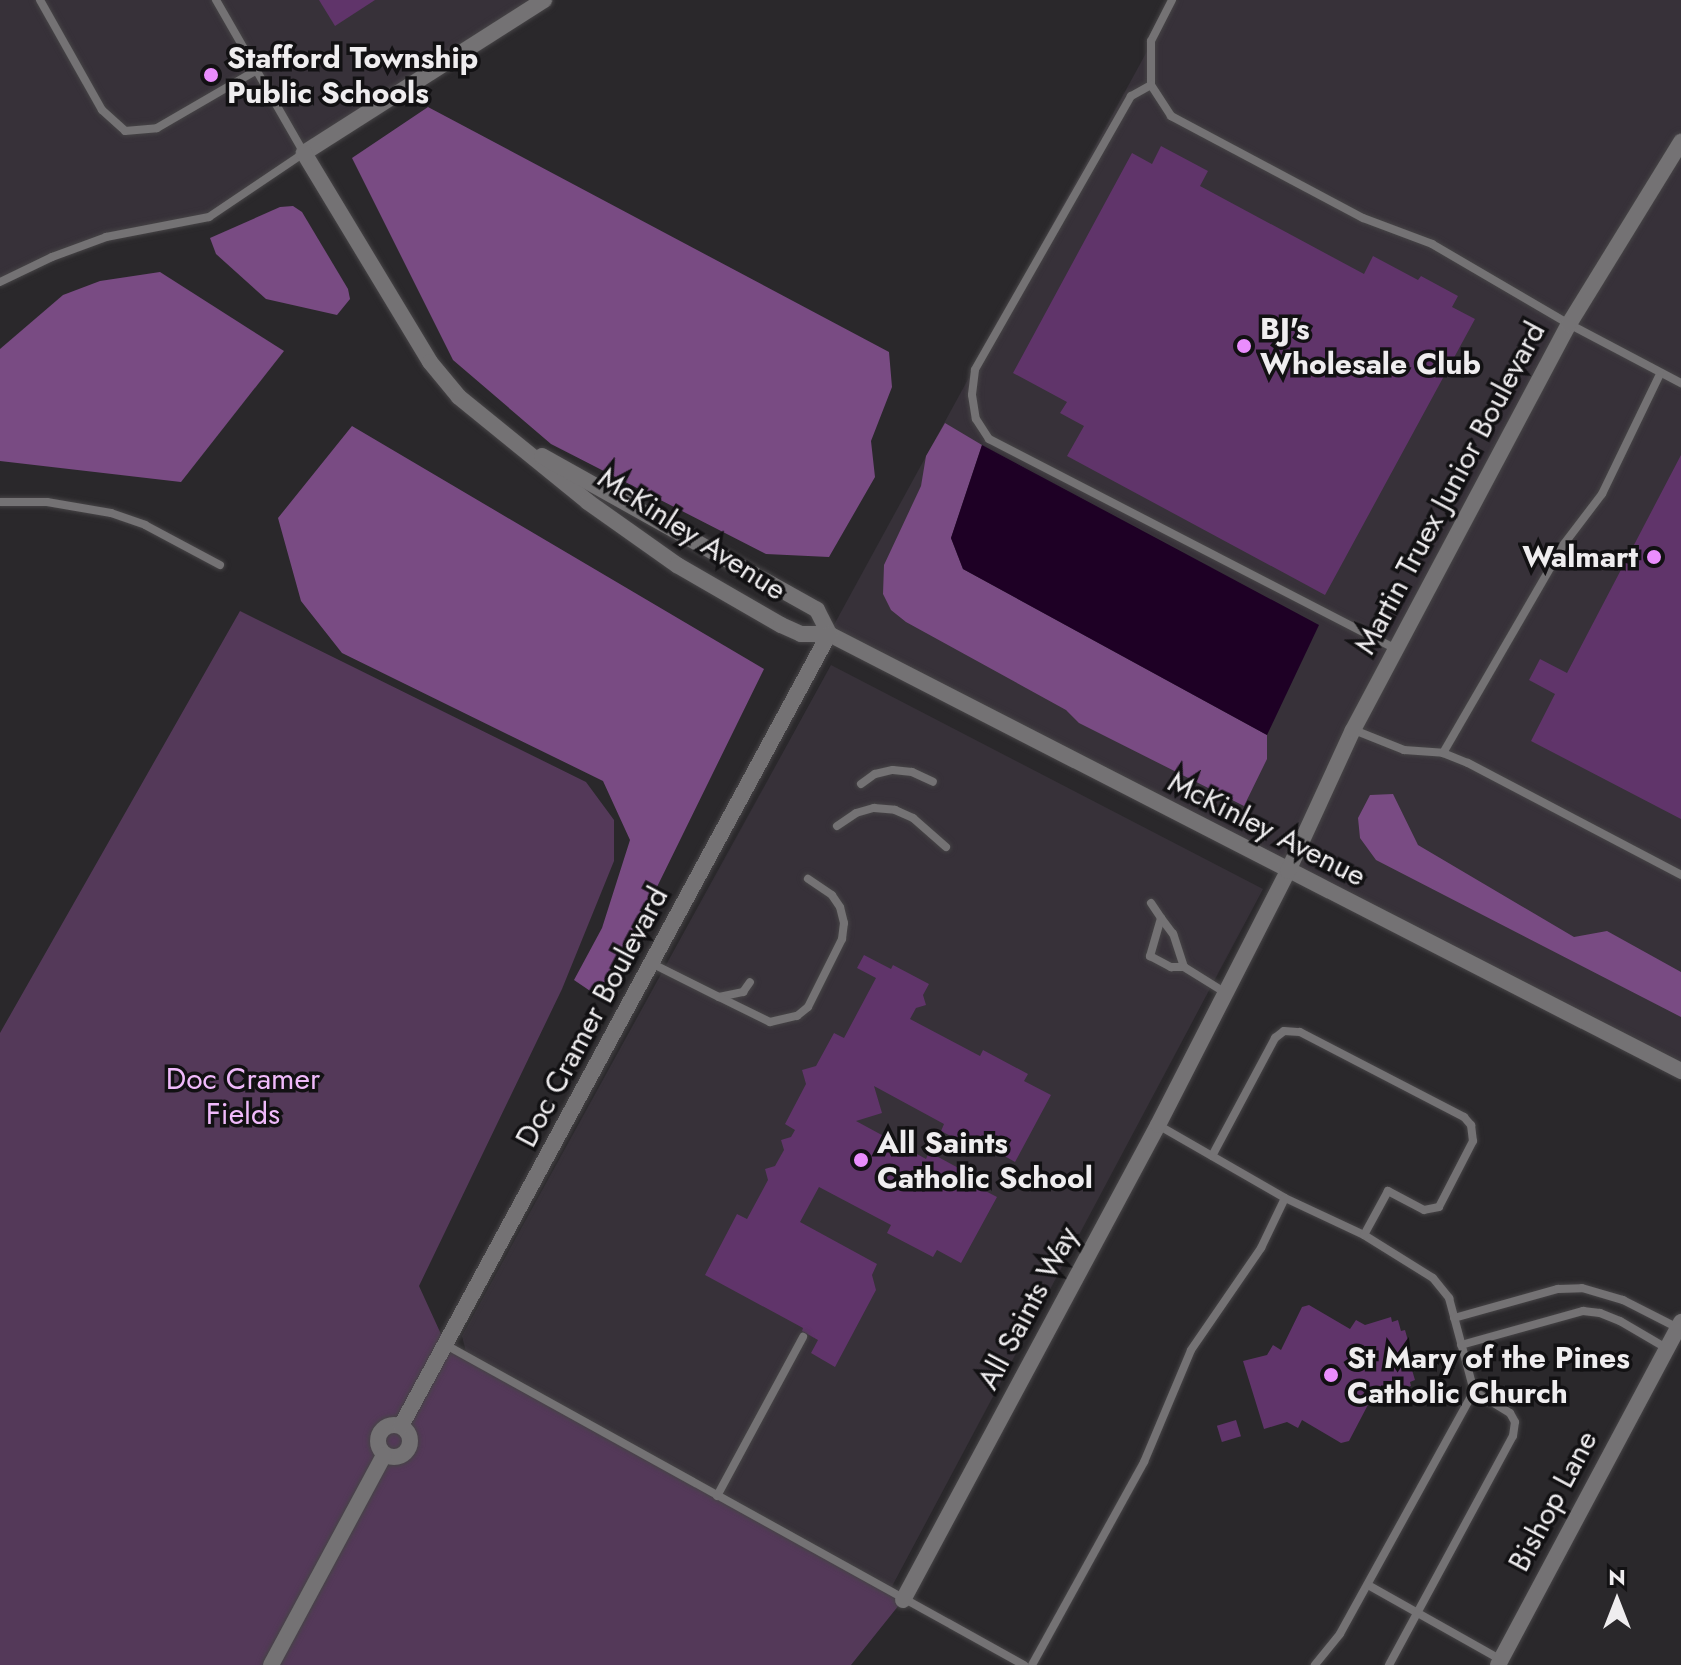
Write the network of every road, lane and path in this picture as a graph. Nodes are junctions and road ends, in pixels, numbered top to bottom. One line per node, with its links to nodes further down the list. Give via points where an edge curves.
1 (40, 0): 5 (lane, via 102,110 125,131 157,128)
2 (216, 0): 5 (lane)
3 (544, 0): 8 (street)
4 (1172, 0): 6 (lane, via 1151,41)
5 (257, 70): 8 (lane)
6 (1151, 85): 10 (lane, via 1171,116 1363,218 1432,244); 17 (lane, via 1131,96 975,370 976,419 989,439)
7 (1681, 142): 10 (street, Martin Truex Junior Boulevard)
8 (304, 153): 9 (lane, via 209,217 106,237); 13 (street, McKinley Avenue, via 430,362 459,397)
9 (0, 282)
10 (1569, 324): 11 (lane); 17 (street, Martin Truex Junior Boulevard)
11 (1660, 374): 12 (lane); 19 (lane, via 1602,494 1564,544)
12 (1681, 383)
13 (497, 429): 16 (street, McKinley Avenue, via 817,610); 16 (street, McKinley Avenue, via 677,565 801,634)
14 (0, 502): 15 (lane, via 47,502 111,513)
15 (220, 565)
16 (829, 634): 24 (street, McKinley Avenue); 29 (street, Doc Cramer Boulevard)
17 (1396, 649): 18 (street, Martin Truex Junior Boulevard)
18 (1353, 730): 19 (lane, via 1404,750); 24 (street, Martin Truex Junior Boulevard)
19 (1443, 753): 25 (lane)
20 (933, 782): 21 (lane, via 893,770)
21 (861, 784)
22 (837, 826): 23 (lane, via 874,808 895,810 913,818)
23 (946, 847)
24 (1288, 871): 32 (street, All Saints Way); 34 (street, McKinley Avenue)
25 (1681, 875)
26 (808, 879): 33 (lane, via 832,895 844,923 842,939 808,1007 797,1016 770,1022)
27 (1151, 903): 28 (lane)
28 (1161, 918): 30 (lane, via 1173,934); 30 (lane, via 1150,956 1171,967)
29 (653, 964): 33 (lane); 42 (street, Doc Cramer Boulevard)
30 (1184, 967): 32 (lane)
31 (750, 982): 33 (lane, via 743,992)
32 (1227, 993): 35 (street, All Saints Way)
33 (719, 997)
34 (1681, 1071)
35 (1158, 1125): 36 (lane); 48 (street, All Saints Way)
36 (1212, 1156): 37 (lane); 38 (lane, via 1275,1038 1289,1030 1464,1117 1473,1130 1472,1145 1439,1207 1420,1209 1388,1191)
37 (1285, 1198): 38 (lane); 53 (lane, via 1253,1260 1191,1350 1144,1462)
38 (1364, 1235): 39 (lane, via 1443,1287)
39 (1454, 1318): 40 (lane, via 1558,1289 1582,1288); 43 (lane)
40 (1679, 1325): 44 (street, Bishop Lane)
41 (803, 1337): 46 (lane)
42 (446, 1345): 46 (lane); 51 (street, Doc Cramer Boulevard, via 401,1426 409,1439 406,1451 392,1458 384,1455)
43 (1461, 1345): 44 (lane, via 1583,1311 1620,1321); 45 (lane)
44 (1667, 1349): 50 (street, Bishop Lane)
45 (1474, 1391): 47 (lane); 49 (lane, via 1510,1413 1515,1432)
46 (717, 1496): 48 (lane)
47 (1368, 1585): 49 (lane); 54 (lane)
48 (903, 1600): 52 (lane)
49 (1418, 1612): 50 (lane); 55 (lane)
50 (1499, 1662)
51 (271, 1665)
52 (1024, 1665)
53 (1032, 1665)
54 (1315, 1665)
55 (1389, 1665)

